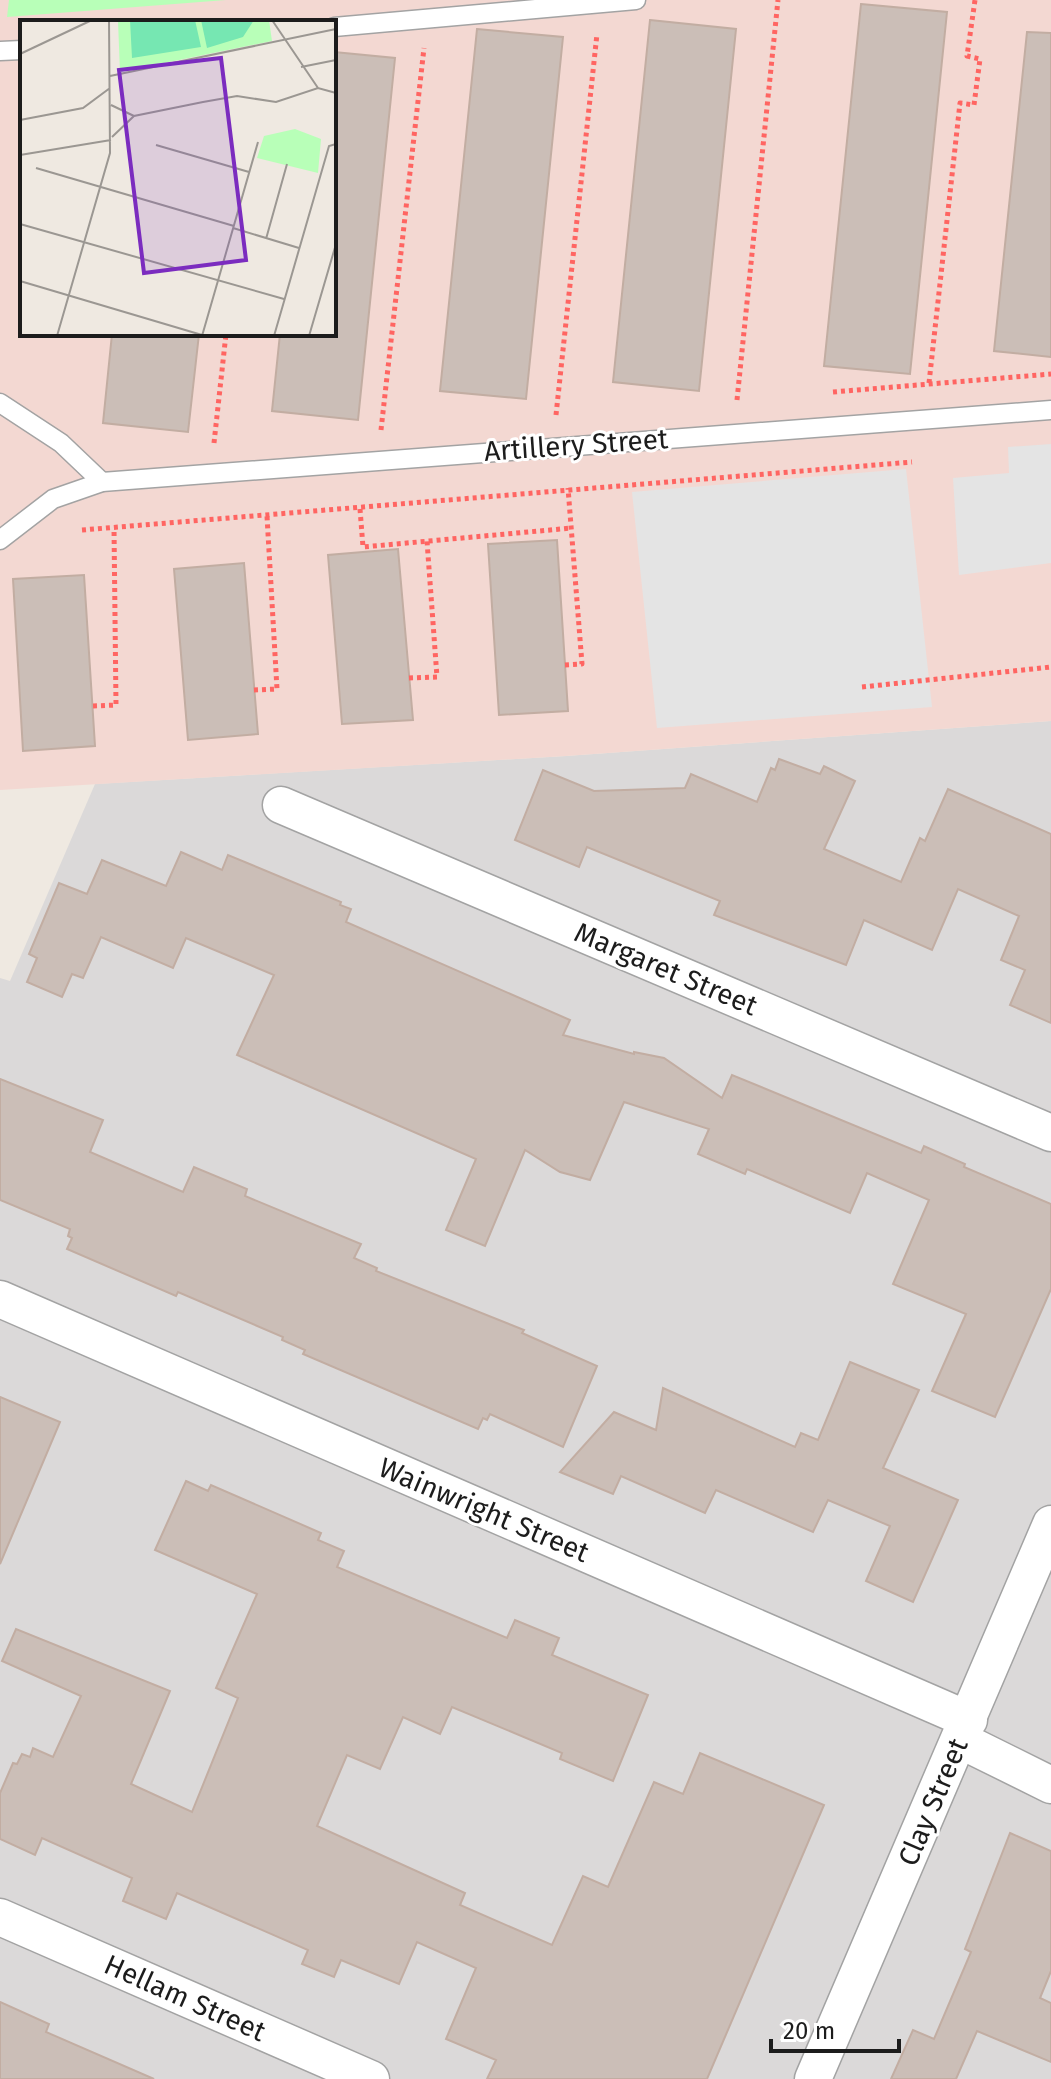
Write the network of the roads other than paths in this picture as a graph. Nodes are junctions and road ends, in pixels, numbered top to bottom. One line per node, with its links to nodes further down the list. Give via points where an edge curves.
1 (636, 0): 2 (lane)
2 (336, 27)
3 (20, 50): 4 (lane)
4 (0, 51)
5 (0, 403): 7 (lane, via 61,443)
6 (1051, 410): 7 (lane, Artillery Street)
7 (102, 482): 8 (lane, Artillery Street, via 53,499)
8 (0, 540)
9 (281, 805): 10 (street, Margaret Street)
10 (1051, 1133)
11 (0, 1299): 13 (street, Wainwright Street)
12 (1051, 1524): 13 (street, Clay Street)
13 (964, 1730): 14 (street, Wainwright Street); 17 (street, Clay Street)
14 (1051, 1785)
15 (0, 1917): 16 (street, Hellam Street)
16 (371, 2079)
17 (813, 2079)

